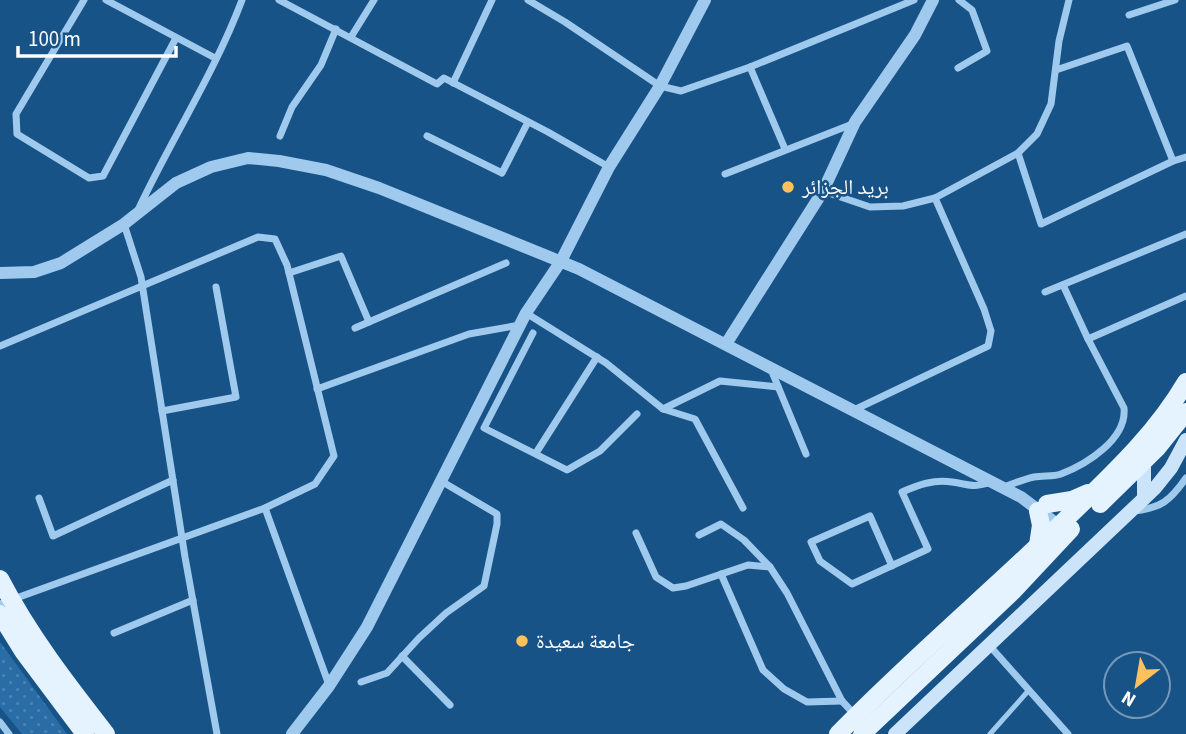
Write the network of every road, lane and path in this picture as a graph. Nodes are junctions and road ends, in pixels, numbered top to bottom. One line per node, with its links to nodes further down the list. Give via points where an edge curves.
1 (84, 0): 17 (street, via 16,114 17,134 89,178 103,176)
2 (106, 0): 17 (street)
3 (242, 0): 18 (street)
4 (279, 0): 15 (street)
5 (374, 0): 16 (street)
6 (492, 0): 22 (street)
7 (528, 0): 23 (street)
8 (705, 0): 23 (street)
9 (914, 0): 19 (street)
10 (933, 0): 25 (street)
11 (959, 0): 20 (street, via 972,10 987,51)
12 (1069, 0): 21 (street)
13 (1175, 0): 14 (street)
14 (1129, 15)
15 (337, 29): 16 (street); 26 (street)
16 (351, 37): 22 (street, via 437,84 444,78)
17 (176, 38): 18 (street)
18 (215, 58): 36 (street)
19 (750, 67): 23 (street, via 681,91); 28 (street)
20 (958, 68)
21 (1056, 71): 29 (street, via 1051,104 1037,134); 31 (street, via 1127,46)
22 (453, 83): 24 (street)
23 (660, 86): 32 (street)
24 (528, 122): 27 (street, via 502,173); 32 (street)
25 (855, 122): 28 (street); 34 (street)
26 (280, 136)
27 (427, 136)
28 (785, 149): 33 (street)
29 (1018, 153): 31 (street, via 1041,224); 35 (street)
30 (1186, 157): 31 (street)
31 (1173, 161)
32 (609, 167): 39 (street)
33 (724, 174)
34 (823, 191): 35 (street, via 870,206 903,206); 54 (street)
35 (935, 198): 62 (street, via 984,309 991,331 988,346)
36 (136, 215): 37 (street); 39 (street, via 176,183 211,167 248,158 279,161 326,170)
37 (124, 224): 41 (street, via 61,263 34,272); 44 (street)
38 (1186, 234): 43 (street)
39 (561, 261): 48 (street); 54 (street)
40 (506, 263): 49 (street)
41 (0, 273)
42 (289, 273): 44 (street, via 275,239 258,237); 49 (street, via 341,256); 60 (street)
43 (1063, 285): 46 (street); 53 (street)
44 (142, 286): 55 (street); 63 (street)
45 (216, 288): 63 (street, via 236,397)
46 (1045, 292)
47 (1186, 296): 53 (street)
48 (526, 313): 50 (street); 56 (street)
49 (369, 322): 51 (street)
50 (520, 325): 60 (street, via 469,334); 73 (street)
51 (355, 328)
52 (533, 333): 68 (street, via 484,428)
53 (1088, 339): 74 (street, via 1124,408 1125,420 1113,440 1059,475)
54 (726, 344): 57 (street)
55 (0, 346)
56 (597, 357): 61 (street); 68 (street)
57 (769, 367): 59 (street); 62 (street)
58 (1186, 382): 67 (main road)
59 (778, 387): 61 (street, via 720,381); 69 (street)
60 (317, 388): 78 (street, via 334,456 316,484)
61 (663, 409): 79 (street, via 695,419)
62 (854, 410): 74 (street)
63 (162, 411): 72 (street)
64 (1186, 412): 70 (main road)
65 (637, 414): 68 (street, via 600,451 567,470)
66 (1186, 440): 77 (main road, via 1171,468)
67 (1144, 441): 70 (main road); 75 (main road)
68 (536, 453)
69 (806, 454)
70 (1144, 463): 77 (main road); 82 (main road)
71 (1186, 478): 81 (street, via 1162,505)
72 (173, 480): 76 (street, via 53,536); 85 (street)
73 (441, 481): 95 (street, via 497,514 498,524 484,586 446,613); 97 (street, via 367,627)
74 (998, 484): 80 (street); 87 (street, via 922,483 902,492 928,549)
75 (1100, 487): 80 (main road); 82 (main road)
76 (39, 498)
77 (1144, 498): 81 (main road)
78 (265, 508): 85 (street); 97 (street)
79 (743, 508)
80 (1043, 508): 82 (street); 86 (main road)
81 (1129, 511): 94 (main road)
82 (1068, 525): 86 (main road); 109 (main road, via 1012,592)
83 (636, 533): 89 (street, via 656,578 673,588)
84 (699, 535): 88 (street, via 721,524)
85 (182, 538): 91 (street); 92 (street)
86 (1038, 545): 101 (main road)
87 (892, 566): 87 (street, via 852,584 820,561 811,542 870,516)
88 (770, 567): 89 (street, via 748,565); 99 (street)
89 (721, 574): 99 (street, via 763,670 807,702)
90 (0, 579): 92 (main road)
91 (193, 600): 93 (street); 106 (street)
92 (4, 606): 104 (main road, via 23,651); 105 (main road)
93 (114, 633)
94 (988, 644): 98 (street); 110 (main road)
95 (402, 656): 96 (street, via 387,673); 100 (street)
96 (360, 682)
97 (329, 686): 107 (street)
98 (1029, 690): 111 (lane); 112 (street)
99 (842, 701): 101 (street)
100 (450, 705)
101 (856, 716): 108 (main road)
102 (0, 722): 103 (street)
103 (9, 734)
104 (85, 734)
105 (106, 734)
106 (218, 734)
107 (292, 734)
108 (838, 734)
109 (862, 734)
110 (895, 734)
111 (990, 734)
112 (1068, 734)

